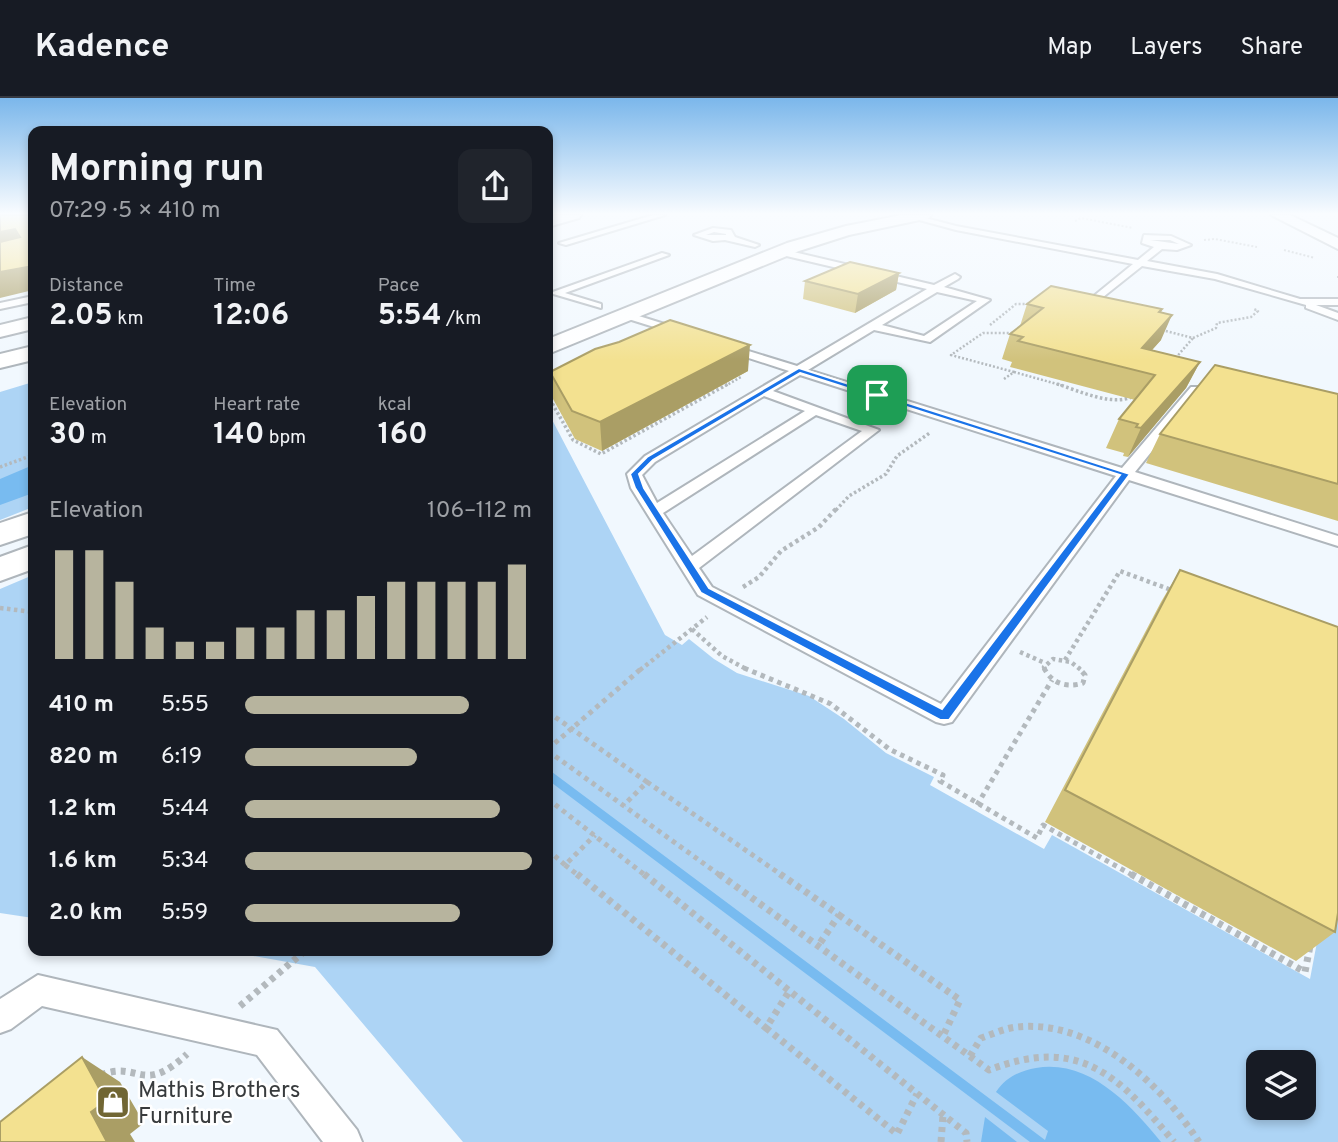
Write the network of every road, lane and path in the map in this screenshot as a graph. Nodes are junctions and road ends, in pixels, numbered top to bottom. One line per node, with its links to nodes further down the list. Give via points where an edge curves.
1 (641, 264): 14 (lane, via 555,293)
2 (752, 264): 17 (main road)
3 (831, 264): 8 (lane)
4 (1138, 264): 15 (lane)
5 (1149, 264): 10 (lane, via 1225,279)
6 (955, 277): 8 (lane)
7 (653, 284): 14 (main road)
8 (935, 288): 22 (lane); 22 (lane, via 985,300 926,340)
9 (28, 300): 13 (lane)
10 (1299, 302): 11 (lane); 18 (lane)
11 (1338, 302)
12 (1037, 305): 23 (path, via 1016,304)
13 (0, 306)
14 (597, 306): 17 (main road); 19 (main road)
15 (1088, 306)
16 (1249, 306): 30 (path, via 1258,311 1217,323 1216,328)
17 (626, 315): 33 (main road); 39 (lane)
18 (1338, 317)
19 (553, 323)
20 (983, 323): 23 (path)
21 (28, 324): 25 (main road)
22 (873, 326): 39 (lane)
23 (990, 326): 26 (path); 27 (path)
24 (1158, 329): 30 (path)
25 (0, 331)
26 (1004, 331): 27 (path); 29 (path)
27 (983, 333): 38 (path, via 951,355)
28 (28, 334): 31 (main road)
29 (1021, 334)
30 (1193, 338): 37 (path)
31 (0, 341)
32 (28, 343): 34 (main road)
33 (553, 345)
34 (0, 350)
35 (28, 354): 36 (main road)
36 (0, 361)
37 (1166, 370)
38 (1014, 372): 40 (path); 44 (path, via 1118,401 1129,400)
39 (793, 374): 45 (lane); 46 (path, via 757,368 601,454 573,440); 51 (lane)
40 (1004, 379)
41 (562, 387): 43 (path)
42 (1195, 390): 51 (lane)
43 (553, 391)
44 (1139, 391)
45 (763, 392): 47 (lane); 52 (lane, via 650,459 634,474)
46 (553, 405)
47 (815, 410): 52 (lane); 57 (lane, via 872,430)
48 (941, 424): 60 (path, via 897,456 886,474 849,496 819,527 781,551 760,577)
49 (28, 457): 50 (path)
50 (0, 467)
51 (1125, 474): 55 (lane); 60 (lane, via 944,716)
52 (656, 512): 57 (lane)
53 (28, 524): 54 (main road)
54 (0, 535)
55 (1338, 541)
56 (28, 558): 58 (main road)
57 (690, 566): 60 (lane, via 705,591)
58 (0, 570)
59 (1184, 595): 64 (path, via 1119,571)
60 (724, 601): 63 (path)
61 (0, 608): 62 (path)
62 (28, 611)
63 (692, 629): 67 (path); 72 (path, via 720,657 750,673 807,690 910,761 943,775 940,781)
64 (1065, 660): 65 (path, via 1045,663 1044,671); 65 (path, via 1077,666 1085,680 1072,686)
65 (1052, 680): 72 (path)
66 (553, 716): 67 (path)
67 (572, 729): 68 (path); 70 (path)
68 (553, 746)
69 (553, 754): 73 (path)
70 (647, 782): 73 (path); 77 (path)
71 (553, 803): 74 (path)
72 (978, 804): 78 (path, via 1037,838 1043,825 1305,972)
73 (624, 805): 79 (path)
74 (595, 835): 76 (path); 80 (path)
75 (553, 854): 76 (path)
76 (565, 865): 82 (path)
77 (839, 915): 79 (path); 83 (path, via 960,1000)
78 (1313, 933)
79 (818, 946): 83 (path)
80 (790, 990): 82 (path); 85 (path)
81 (0, 1017): 87 (lane, via 38,990 266,1041)
82 (766, 1028): 85 (path, via 897,1135)
83 (943, 1036): 84 (path)
84 (970, 1056): 90 (path, via 989,1070 1012,1058 1042,1052 1076,1060 1111,1078 1145,1106); 91 (path, via 981,1038 1018,1027 1061,1031 1107,1049 1152,1083)
85 (917, 1094): 86 (path)
86 (943, 1114): 88 (path); 89 (path, via 966,1133)
87 (345, 1142)
88 (941, 1142)
89 (967, 1142)
90 (1174, 1142)
91 (1199, 1142)

